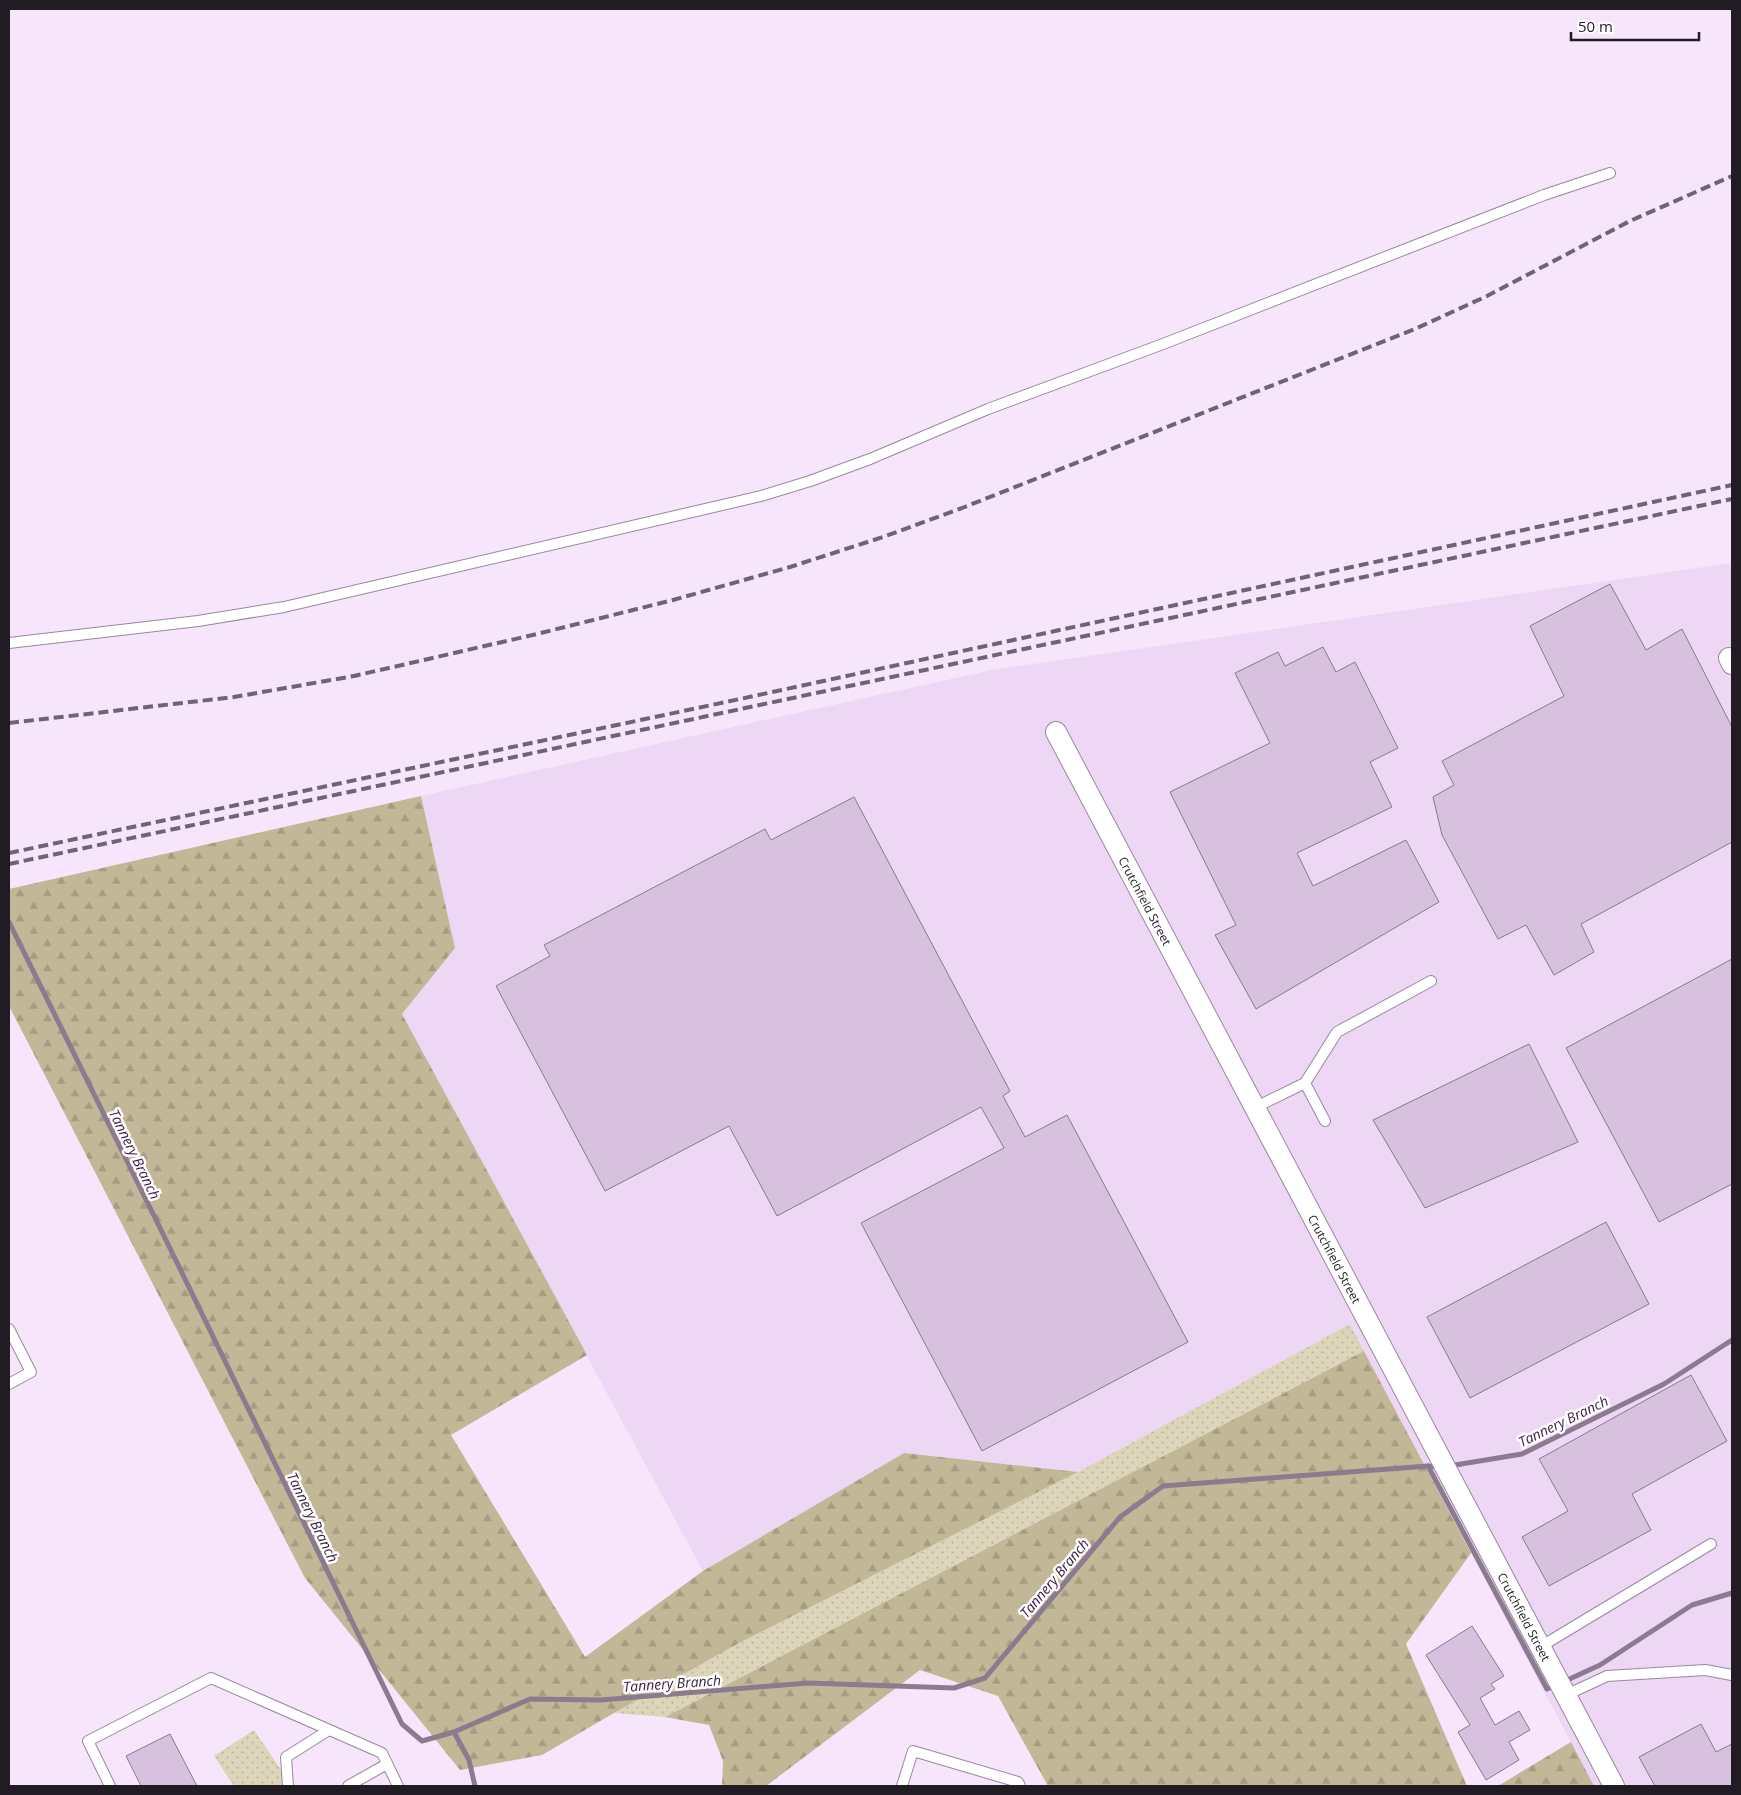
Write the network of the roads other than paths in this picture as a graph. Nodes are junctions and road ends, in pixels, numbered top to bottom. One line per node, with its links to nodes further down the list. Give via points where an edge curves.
1 (1610, 173): 2 (lane, via 1544,195 988,409 870,459 760,496 284,607 198,621)
2 (9, 643)
3 (1056, 732): 6 (street, Crutchfield Street)
4 (1431, 981): 5 (lane, via 1337,1032)
5 (1305, 1083): 6 (lane); 7 (lane)
6 (1254, 1108): 11 (street, Crutchfield Street)
7 (1325, 1122)
8 (9, 1329): 9 (lane, via 31,1372)
9 (9, 1384)
10 (1711, 1544): 11 (lane)
11 (1540, 1647): 13 (street, Crutchfield Street)
12 (1732, 1675): 13 (lane, via 1705,1670 1607,1676)
13 (1565, 1695): 22 (street, Crutchfield Street)
14 (329, 1730): 15 (lane, via 382,1753); 16 (lane, via 211,1678 88,1741); 17 (lane, via 286,1757)
15 (387, 1764): 18 (lane); 19 (lane)
16 (110, 1786)
17 (288, 1786)
18 (348, 1786)
19 (398, 1786)
20 (902, 1786): 21 (lane, via 913,1751 1018,1782)
21 (1020, 1786)
22 (1614, 1786)

